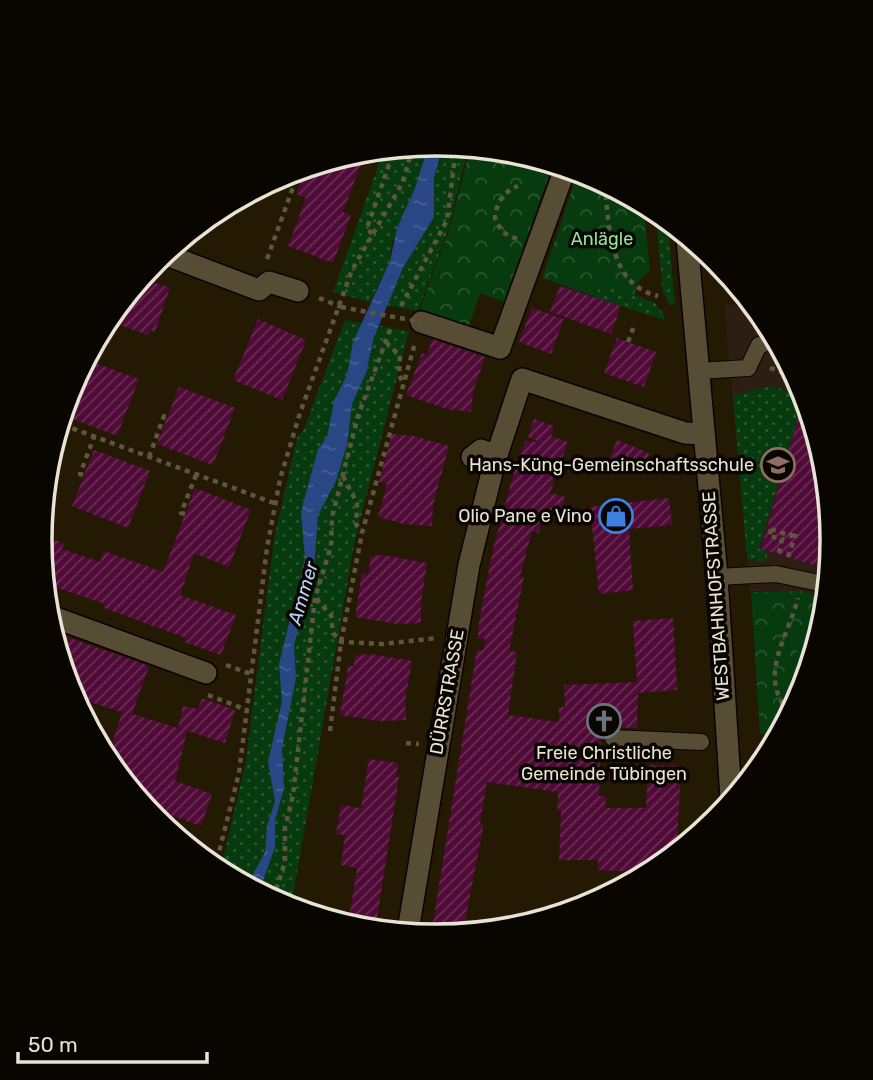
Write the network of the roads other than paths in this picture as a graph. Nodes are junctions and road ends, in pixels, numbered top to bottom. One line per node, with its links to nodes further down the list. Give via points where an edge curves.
1 (562, 177): 7 (street)
2 (688, 249): 8 (street, WESTBAHNHOFSTRASSE)
3 (175, 258): 4 (street, via 259,290 269,282)
4 (298, 291)
5 (421, 322): 7 (street)
6 (766, 343): 8 (lane, via 758,345 748,368)
7 (500, 348): 9 (street)
8 (698, 371): 10 (street, WESTBAHNHOFSTRASSE)
9 (522, 379): 10 (street, via 685,433); 11 (street, DÜRRSTRASSE)
10 (703, 434): 13 (street, WESTBAHNHOFSTRASSE)
11 (497, 456): 12 (street, via 481,450); 20 (street, DÜRRSTRASSE, via 469,565)
12 (472, 457)
13 (716, 577): 14 (lane, via 776,574); 19 (street, WESTBAHNHOFSTRASSE)
14 (818, 582)
15 (61, 620): 16 (street)
16 (206, 673)
17 (613, 738): 18 (lane)
18 (701, 742)
19 (730, 787)
20 (409, 923)

